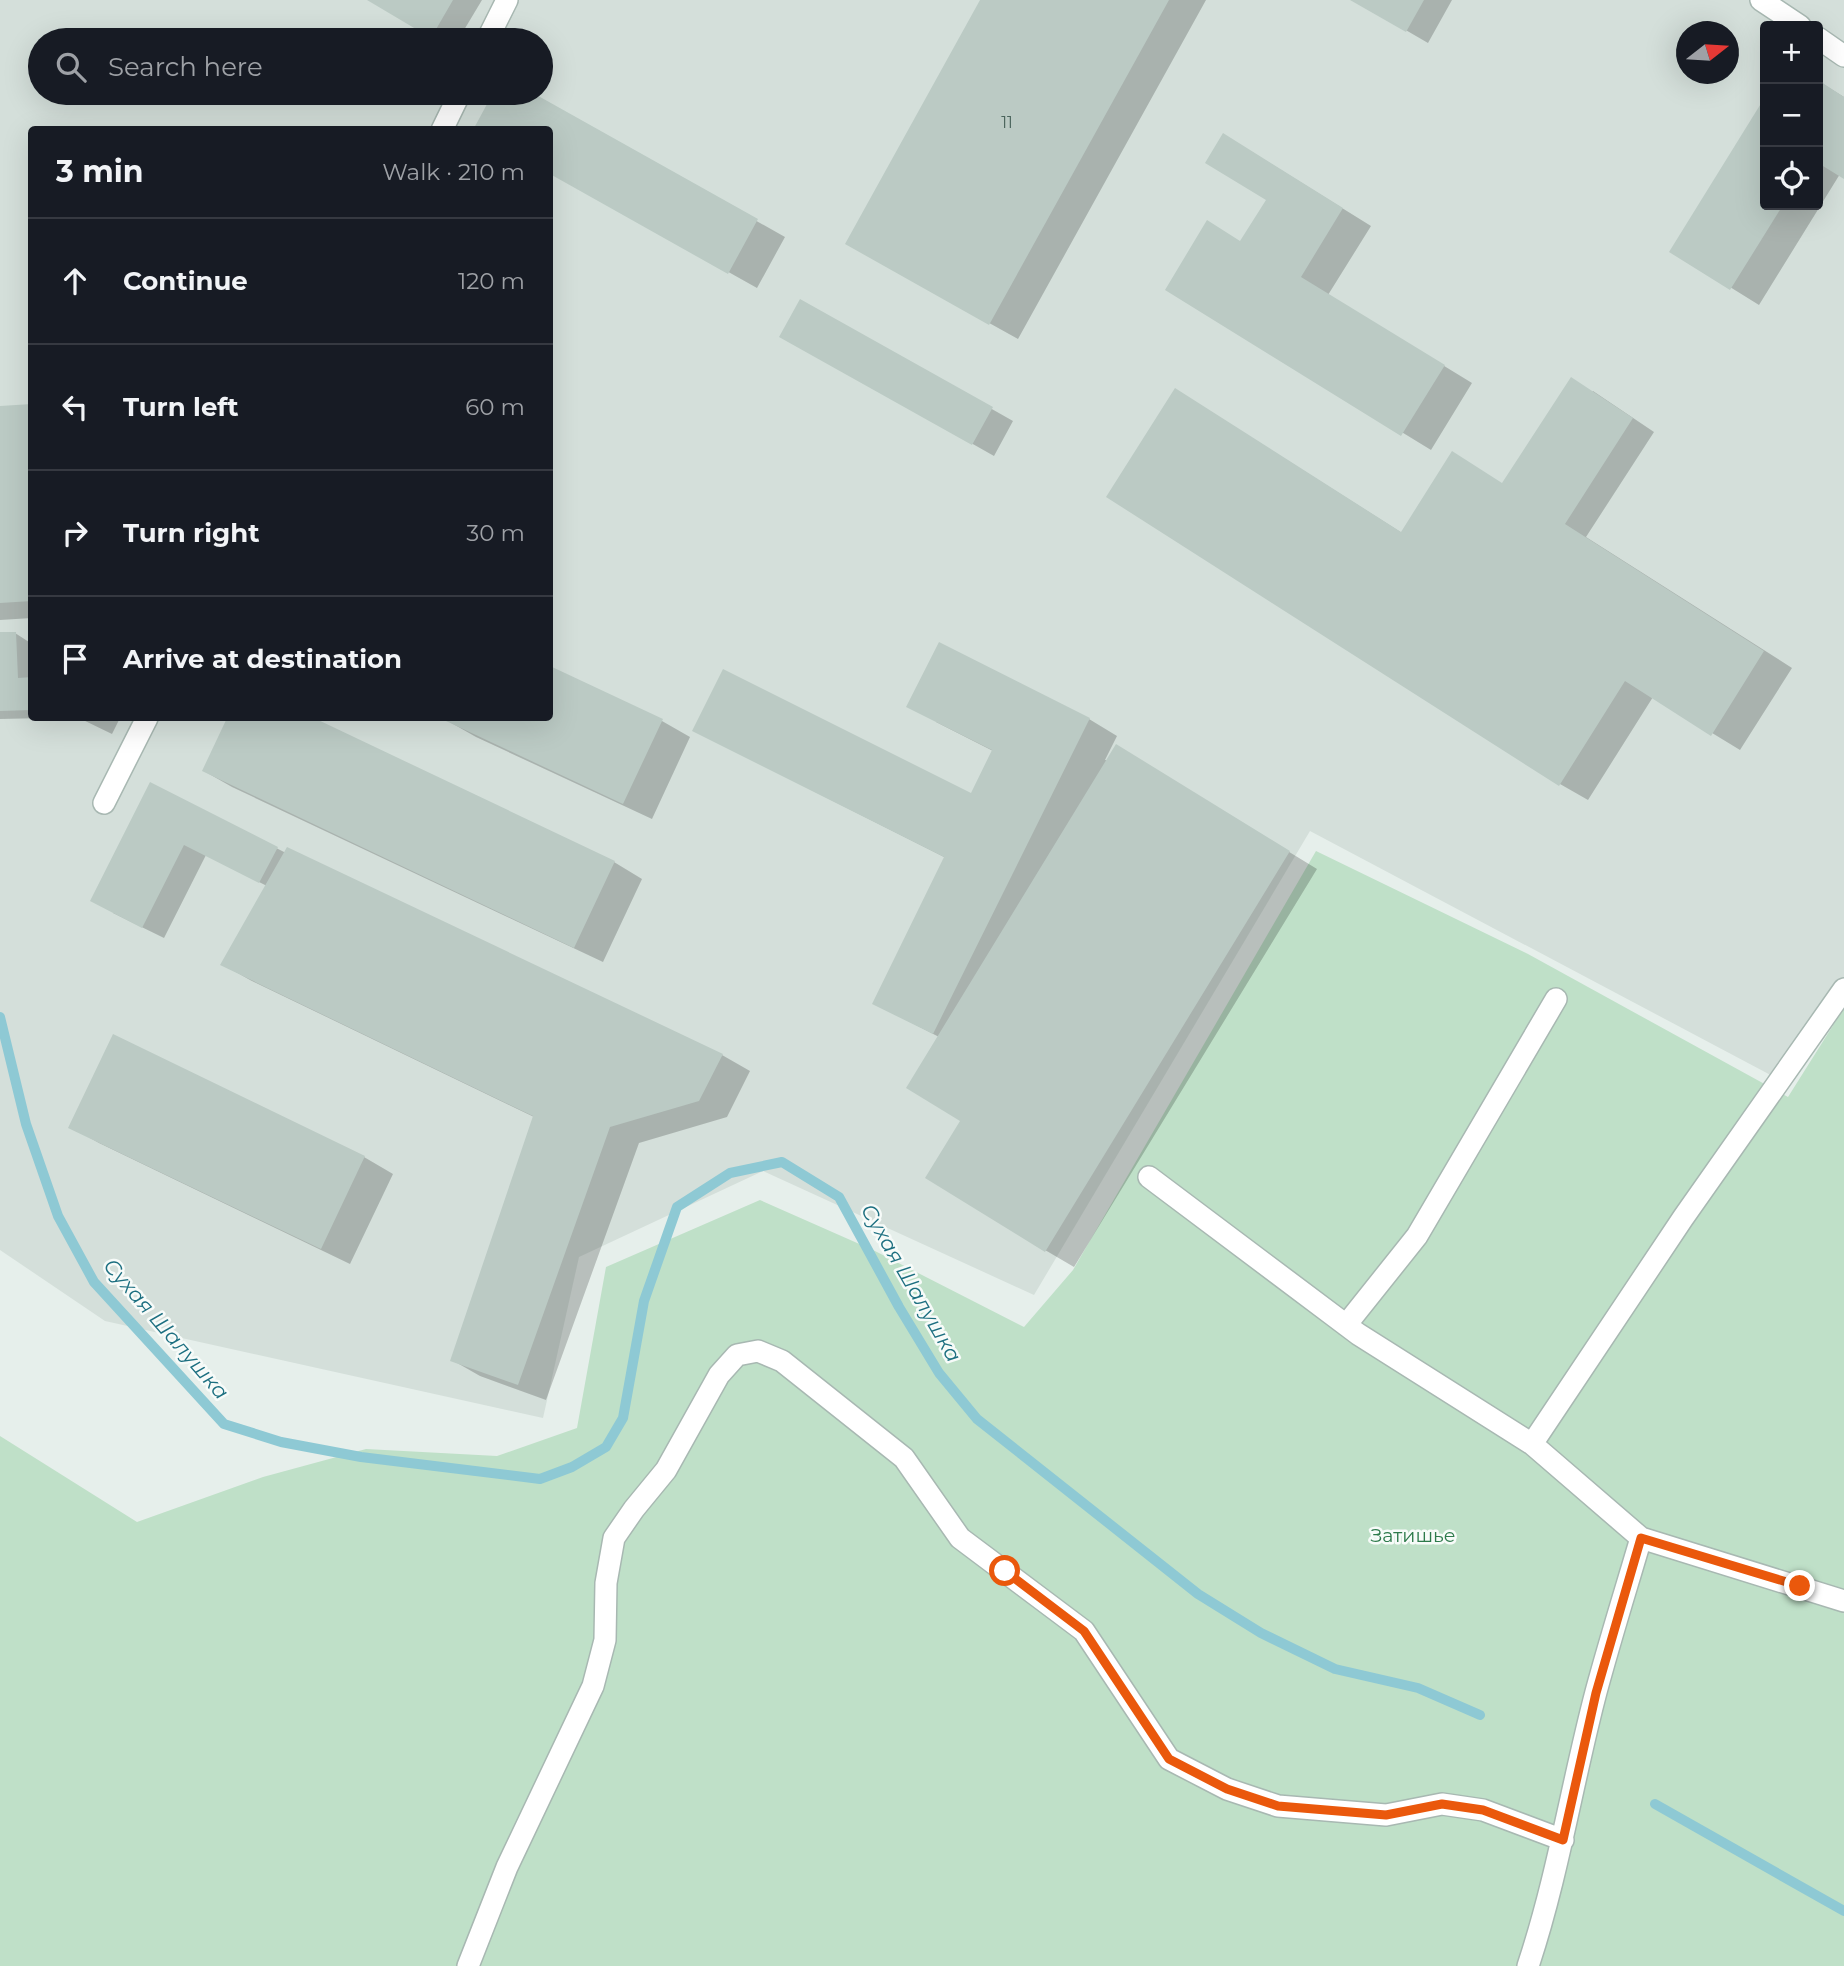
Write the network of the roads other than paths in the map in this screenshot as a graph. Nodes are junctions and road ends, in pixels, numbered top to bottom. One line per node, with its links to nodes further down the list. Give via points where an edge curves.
1 (507, 0): 4 (street)
2 (1761, 0): 3 (street)
3 (1792, 21)
4 (493, 28)
5 (1823, 41): 6 (street)
6 (1844, 56)
7 (454, 105): 8 (street)
8 (444, 126)
9 (145, 721): 10 (street)
10 (104, 803)
11 (1844, 989): 15 (street)
12 (1556, 999): 14 (street, via 1417,1236)
13 (1149, 1177): 14 (street)
14 (1346, 1325): 15 (street)
15 (1532, 1444): 16 (street)
16 (1641, 1538): 17 (street); 18 (street, via 1596,1693)
17 (1844, 1601)
18 (1563, 1840): 19 (street, via 1483,1810 1442,1804 1386,1815 1278,1806 1227,1789 1169,1759 1084,1631 960,1538 904,1458 782,1361 758,1351 737,1355 719,1375 666,1470 614,1538 606,1583 605,1640 593,1686 506,1867); 20 (street)
19 (468, 1966)
20 (1528, 1966)

